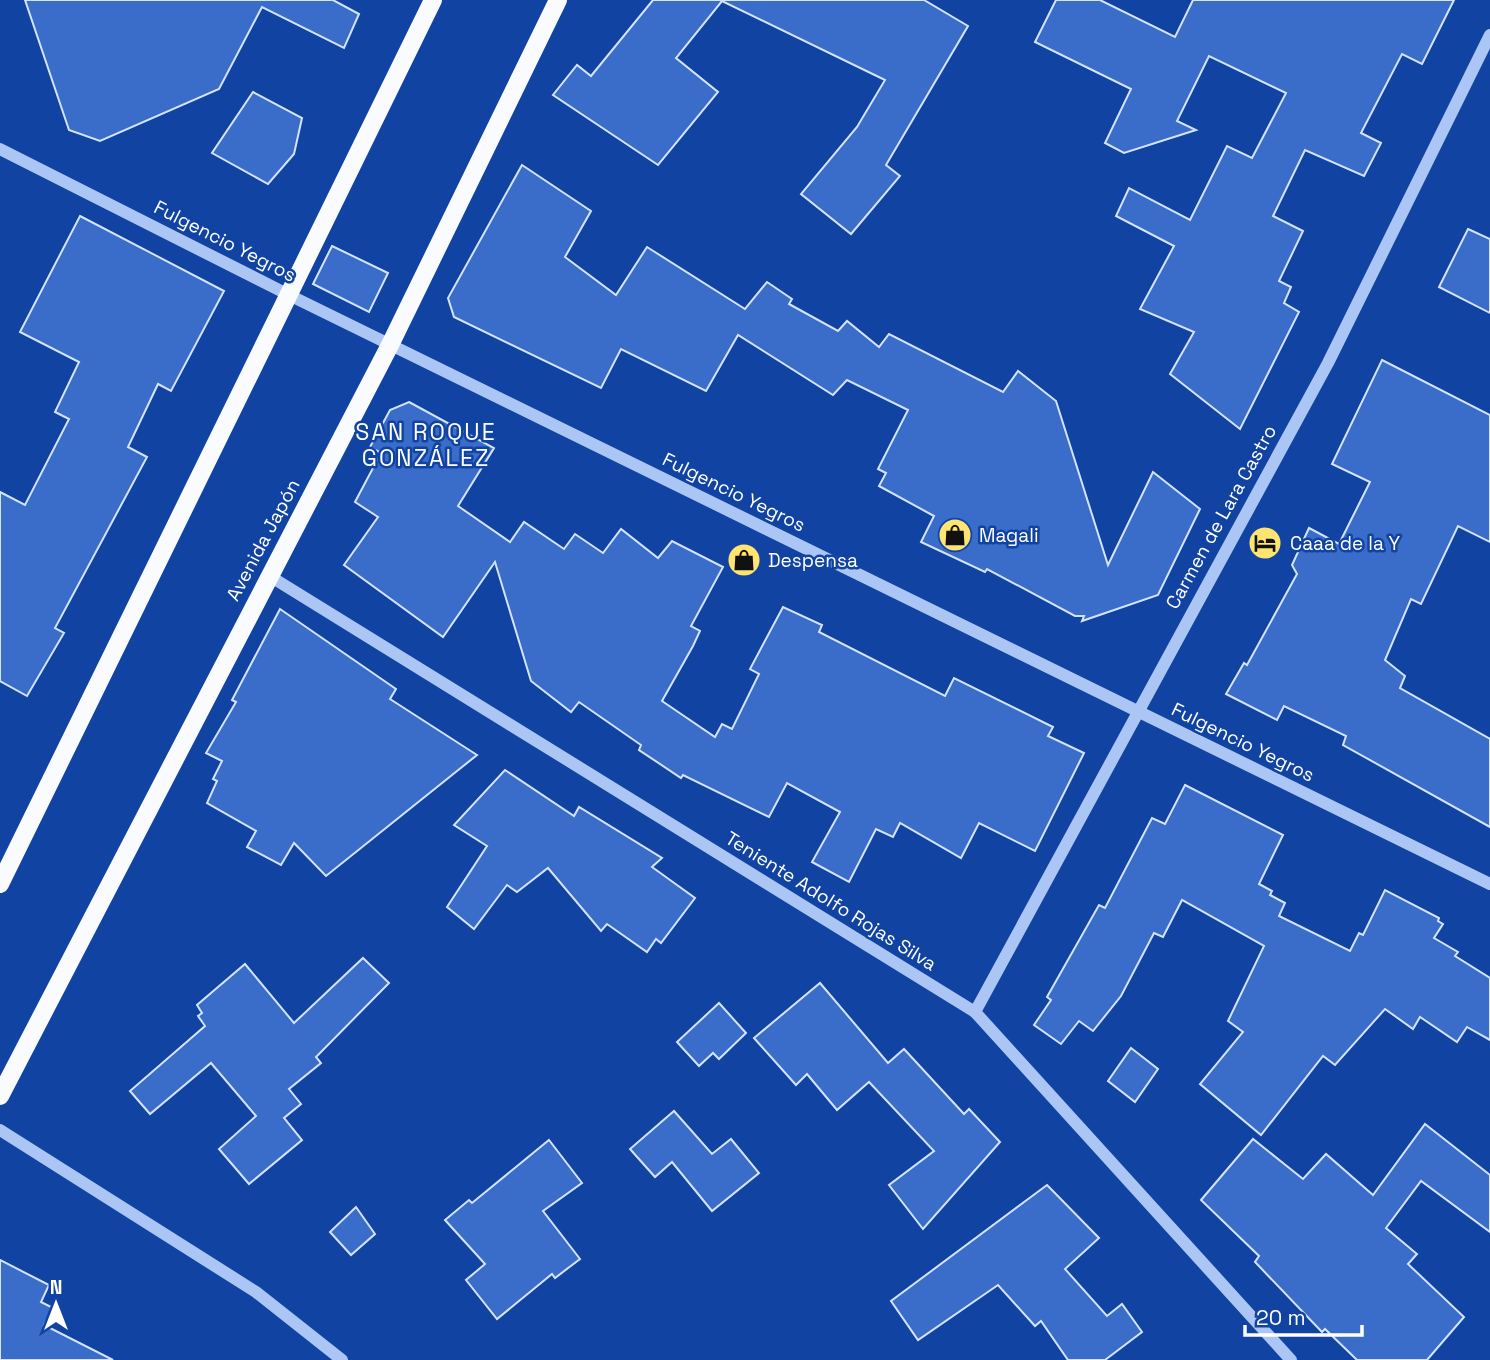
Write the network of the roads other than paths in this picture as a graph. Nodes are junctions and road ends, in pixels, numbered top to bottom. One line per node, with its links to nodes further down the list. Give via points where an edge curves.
1 (433, 0): 5 (main road)
2 (558, 0): 6 (main road, Avenida Japón)
3 (1490, 35): 8 (street, Carmen de Lara Castro, via 1328,363)
4 (0, 149): 5 (street, Fulgencio Yegros)
5 (289, 295): 6 (street, Fulgencio Yegros); 9 (main road)
6 (390, 345): 7 (main road, Avenida Japón); 8 (street, Fulgencio Yegros)
7 (268, 575): 11 (street, Teniente Adolfo Rojas Silva); 12 (main road, Avenida Japón)
8 (1137, 711): 10 (street, Fulgencio Yegros); 11 (street, Carmen de Lara Castro)
9 (0, 884)
10 (1490, 884)
11 (975, 1013): 15 (street, Teniente Adolfo Rojas Silva)
12 (0, 1096)
13 (0, 1130): 14 (street, via 256,1292)
14 (342, 1360)
15 (1291, 1360)

